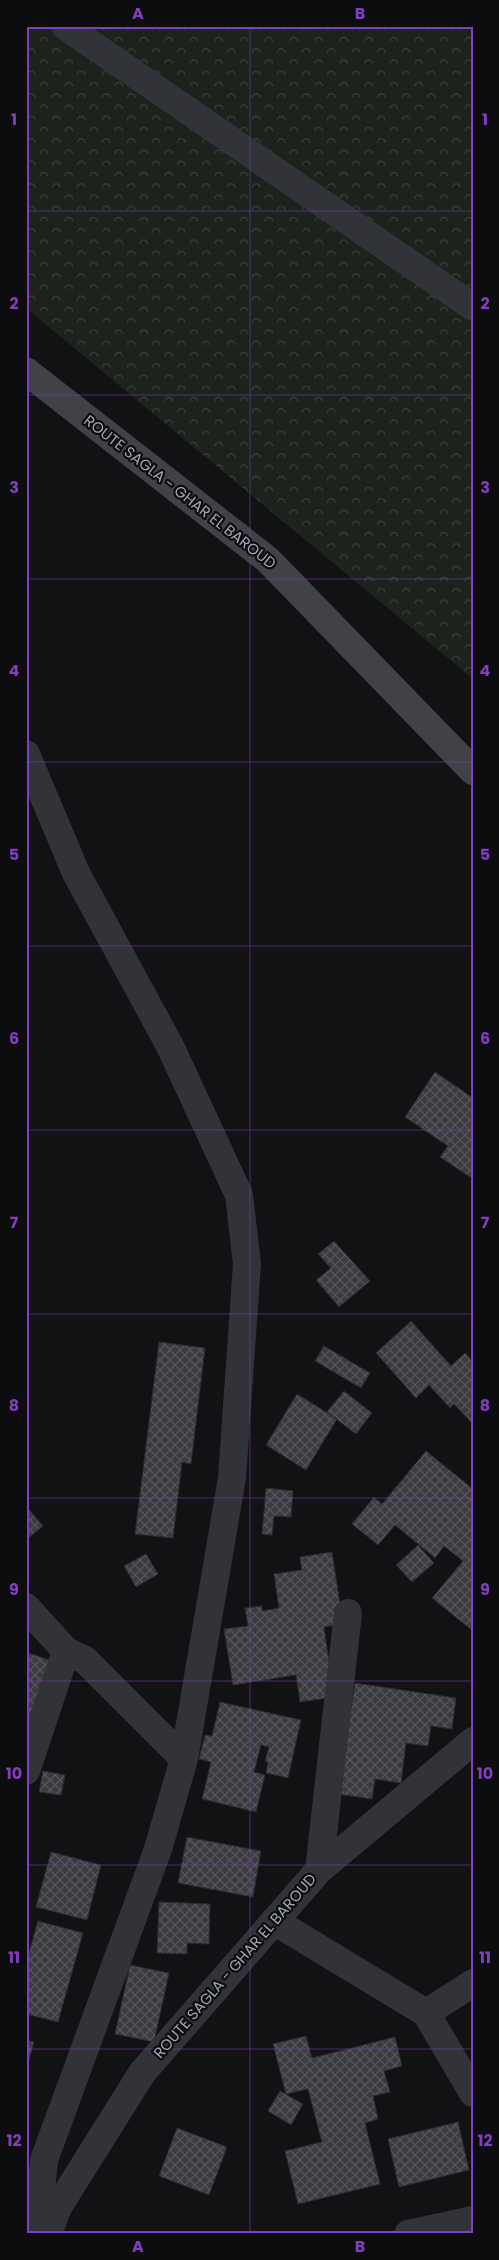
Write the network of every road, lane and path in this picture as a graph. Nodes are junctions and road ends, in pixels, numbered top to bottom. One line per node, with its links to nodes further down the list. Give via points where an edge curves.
1 (65, 26): 2 (street)
2 (473, 307)
3 (26, 371): 5 (main road, ROUTE SAGLA - GHAR EL BAROUD, via 268,560)
4 (26, 754): 10 (street, via 76,873 170,1046 239,1195 247,1264 232,1478)
5 (473, 771)
6 (26, 1607): 8 (street)
7 (348, 1613): 12 (street)
8 (66, 1651): 10 (street, via 85,1660); 11 (street)
9 (473, 1741): 12 (street, ROUTE SAGLA - GHAR EL BAROUD)
10 (184, 1759): 18 (street, via 158,1849 44,2160)
11 (26, 1771)
12 (319, 1870): 13 (street, ROUTE SAGLA - GHAR EL BAROUD)
13 (274, 1921): 15 (street); 19 (street, ROUTE SAGLA - GHAR EL BAROUD, via 142,2073 58,2208)
14 (473, 1983): 15 (street)
15 (426, 2013): 16 (street)
16 (473, 2092)
17 (473, 2220): 20 (street)
18 (37, 2234)
19 (48, 2234)
20 (408, 2234)

